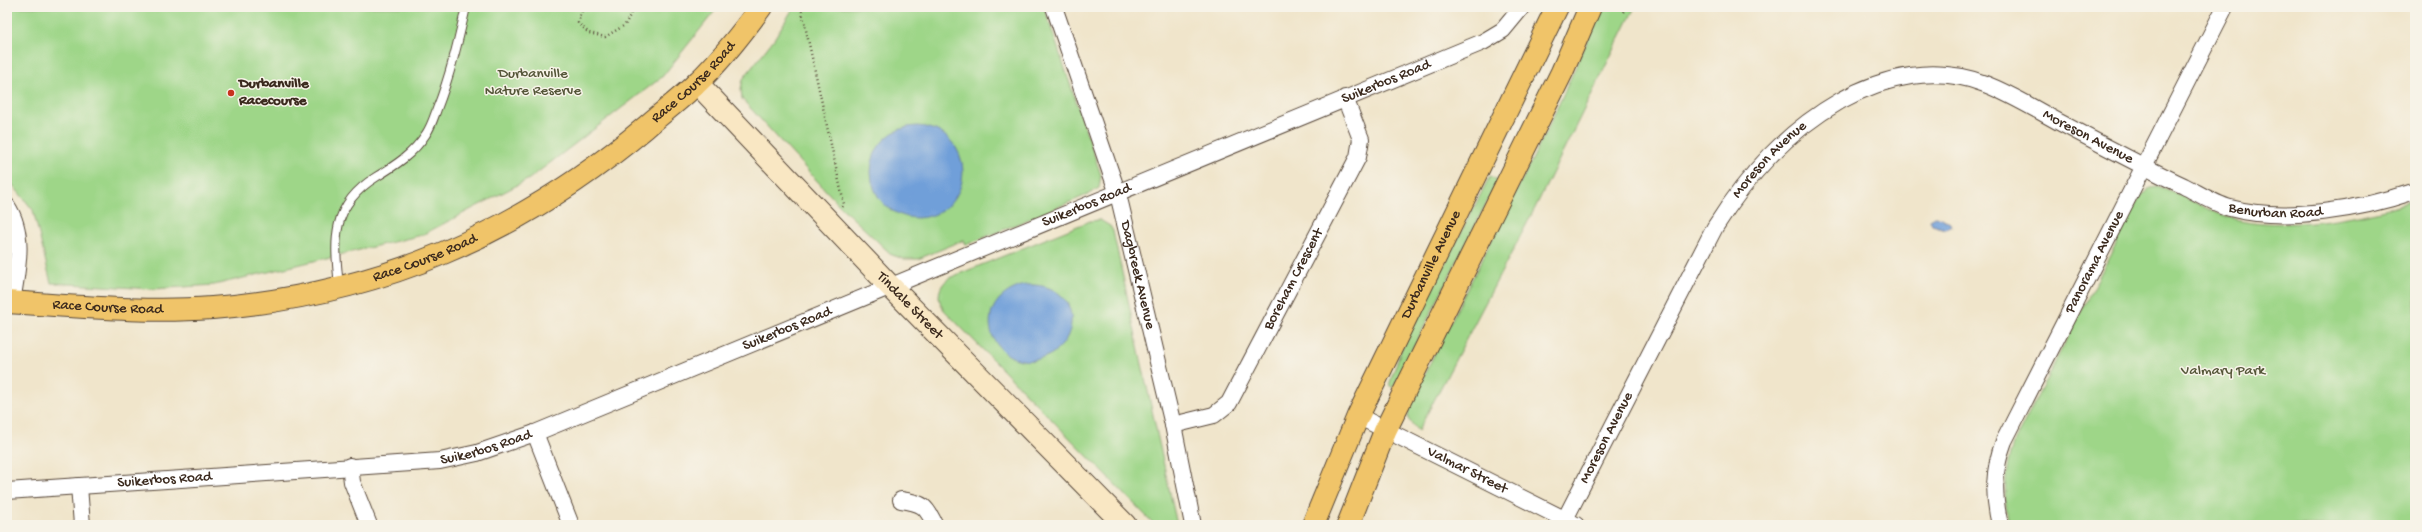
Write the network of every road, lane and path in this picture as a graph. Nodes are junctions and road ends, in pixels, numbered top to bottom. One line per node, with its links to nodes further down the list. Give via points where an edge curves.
1 (466, 7): 21 (lane, via 449,78 427,134 407,158 357,191 339,221 335,246)
2 (582, 7): 3 (path, via 578,23 589,33 605,37 625,25)
3 (634, 7)
4 (761, 7): 13 (main road, Race Course Road)
5 (801, 7): 19 (path, via 844,204)
6 (1054, 7): 17 (street, Dagbreek Avenue)
7 (1522, 7): 14 (street, Suikerbos Road, via 1503,30 1483,42)
8 (1557, 7): 23 (main road, Durbanville Avenue)
9 (1590, 7): 25 (main road, Durbanville Avenue, via 1562,72)
10 (1626, 7): 12 (path)
11 (2225, 7): 15 (street, Panorama Avenue)
12 (1623, 12)
13 (697, 83): 20 (main road, Tindale Street); 21 (main road, Race Course Road, via 604,162 555,196 478,238 443,253 408,267)
14 (1345, 98): 17 (street, Suikerbos Road); 24 (street, Boreham Crescent, via 1360,134 1362,145 1358,157 1229,403 1214,415)
15 (2142, 167): 16 (street, Benurban Road, via 2230,208 2269,212 2347,209); 31 (street, Moreson Avenue, via 2002,91 1983,83 1945,75 1908,76 1872,85 1816,115 1768,156 1740,190 1715,227); 40 (street, Panorama Avenue, via 2004,441 1994,479 1995,504)
16 (2415, 191)
17 (1118, 194): 20 (street, Suikerbos Road); 24 (street, Dagbreek Avenue)
18 (7, 206): 22 (street, via 17,226 19,237)
19 (842, 208)
20 (890, 286): 26 (street, Suikerbos Road); 36 (main road, Tindale Street)
21 (339, 288): 22 (main road, Race Course Road, via 255,303 171,310)
22 (10, 302)
23 (1358, 416): 25 (street, Valmar Street); 38 (main road, Durbanville Avenue)
24 (1173, 425): 37 (street, Dagbreek Avenue)
25 (1386, 431): 31 (street, Valmar Street); 39 (main road, Durbanville Avenue)
26 (535, 432): 27 (street, Suikerbos Road, via 490,449 456,458); 34 (street)
27 (350, 466): 28 (street, Suikerbos Road); 33 (street, via 352,482)
28 (79, 486): 29 (street, Suikerbos Road); 32 (street)
29 (7, 491)
30 (901, 500): 35 (street, via 916,502 923,506 928,510)
31 (1568, 523)
32 (82, 525)
33 (369, 525)
34 (571, 525)
35 (935, 525)
36 (1125, 525)
37 (1193, 525)
38 (1312, 525)
39 (1348, 525)
40 (2000, 525)

